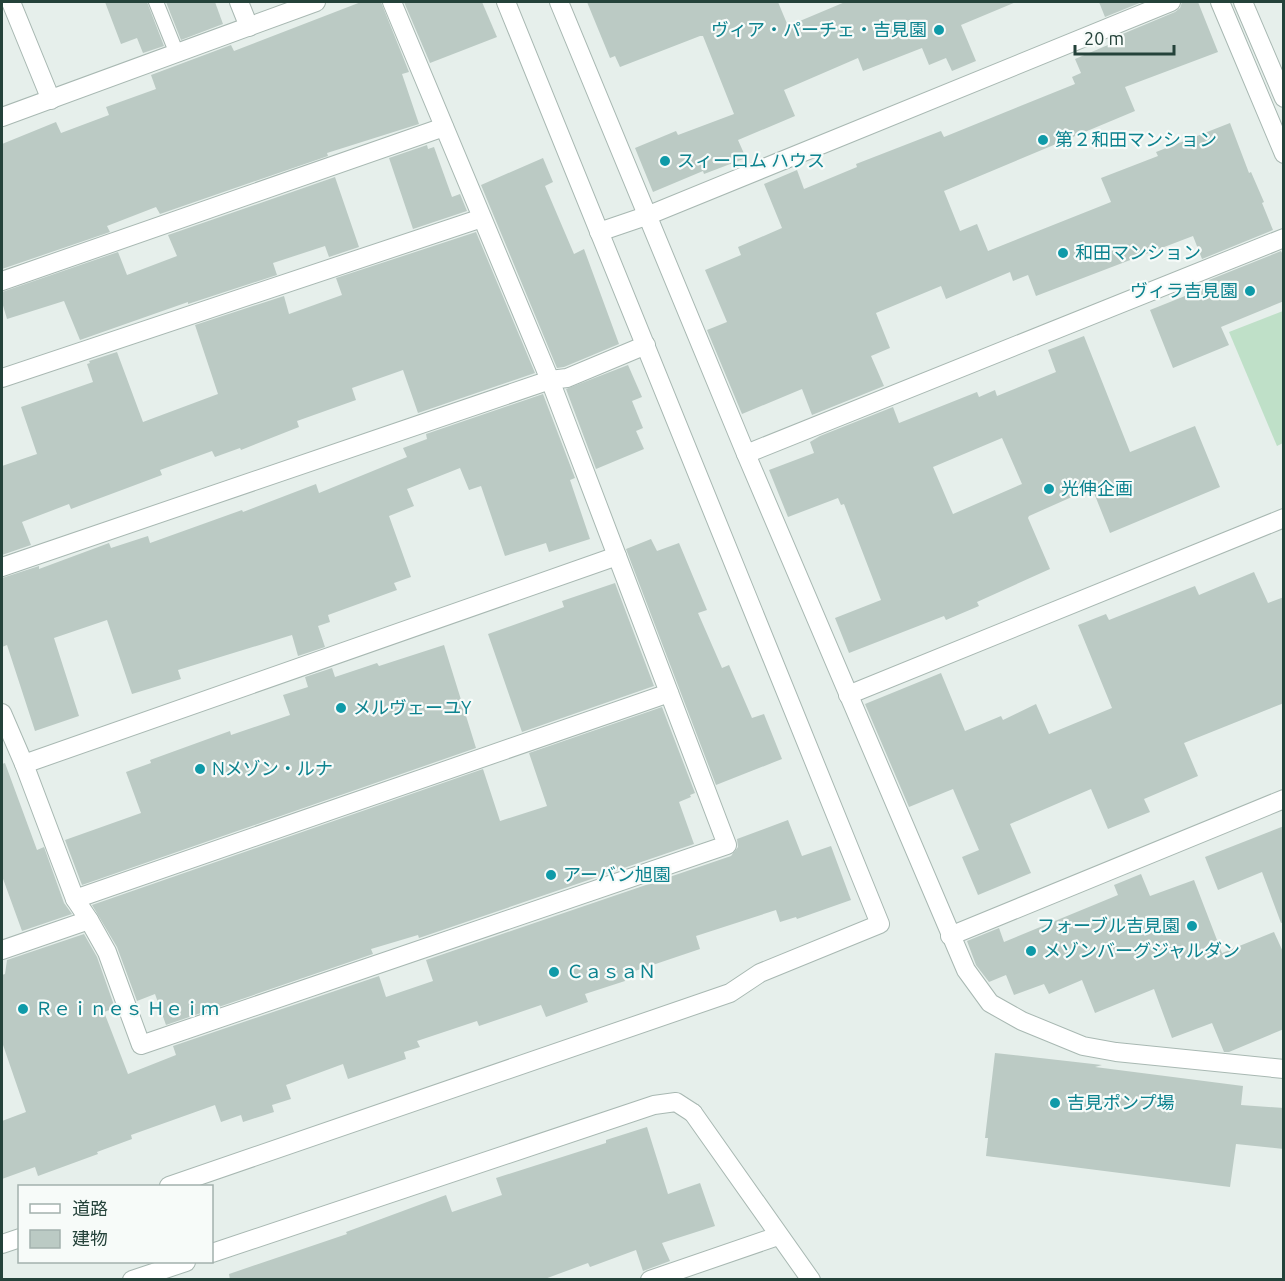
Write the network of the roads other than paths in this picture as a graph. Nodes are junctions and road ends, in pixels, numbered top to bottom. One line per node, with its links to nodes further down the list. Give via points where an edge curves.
1 (11, 2): 14 (street)
2 (156, 2): 12 (lane)
3 (239, 2): 11 (street)
4 (316, 2): 11 (street)
5 (392, 2): 16 (street)
6 (506, 2): 20 (street)
7 (559, 2): 18 (street)
8 (1171, 2): 18 (street)
9 (1220, 2): 17 (street)
10 (1243, 2): 13 (street)
11 (249, 27): 12 (street)
12 (177, 54): 14 (street)
13 (1284, 98)
14 (51, 100): 15 (street)
15 (2, 117)
16 (444, 127): 19 (street); 22 (street)
17 (1284, 154)
18 (649, 215): 20 (street); 26 (street)
19 (482, 218): 24 (street); 25 (street)
20 (599, 232): 23 (street)
21 (1284, 238): 26 (street)
22 (2, 281)
23 (646, 345): 25 (street, via 567,378); 41 (street, via 880,924 760,973 730,993)
24 (2, 378)
25 (550, 380): 28 (street); 29 (street)
26 (746, 454): 31 (street)
27 (1284, 518): 31 (street)
28 (617, 556): 30 (street); 34 (street)
29 (2, 567)
30 (669, 693): 36 (street); 37 (street, via 727,845 141,1045 107,952)
31 (848, 695): 38 (street)
32 (2, 713): 33 (street)
33 (7, 743): 34 (street)
34 (24, 764): 36 (street)
35 (1284, 799): 38 (street)
36 (75, 899): 37 (street)
37 (89, 920): 39 (street)
38 (951, 936): 40 (street, via 966,970 990,1003 1053,1035 1116,1052)
39 (2, 950)
40 (1284, 1069)
41 (172, 1185)
42 (778, 1236): 45 (street, via 693,1113 676,1102 654,1105); 48 (street); 49 (street)
43 (18, 1239): 44 (street)
44 (2, 1244)
45 (213, 1253)
46 (183, 1263): 47 (street)
47 (132, 1280)
48 (650, 1280)
49 (811, 1280)

